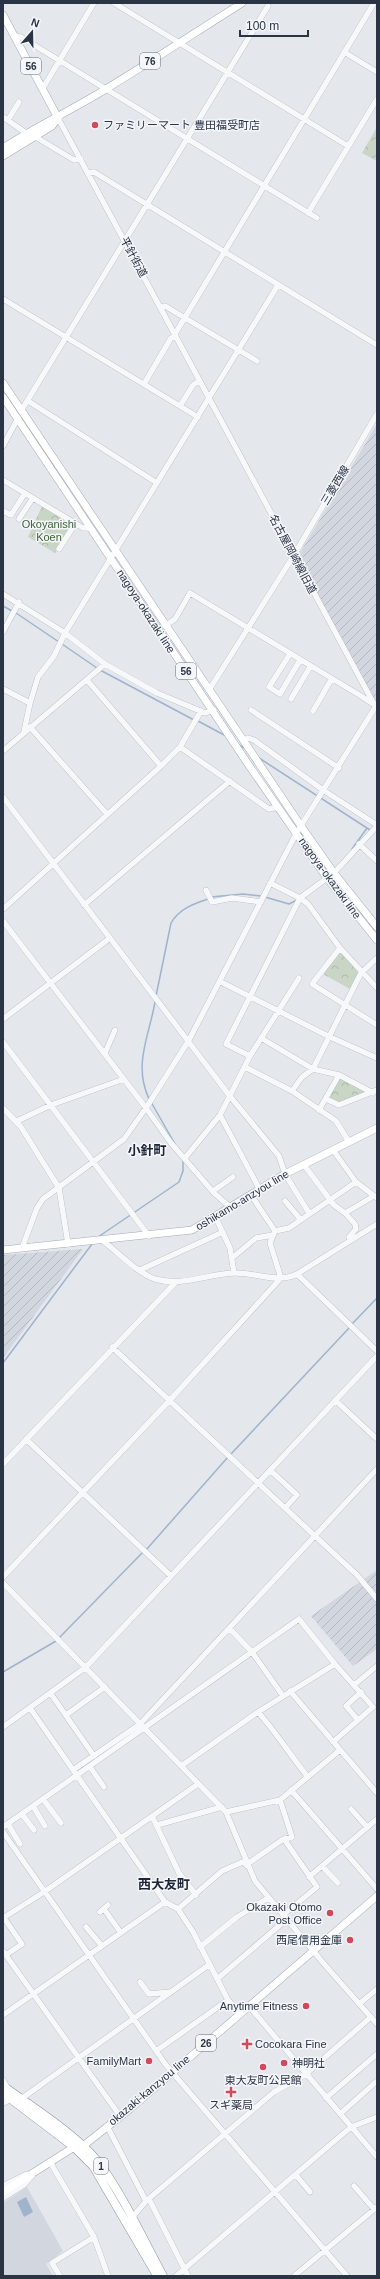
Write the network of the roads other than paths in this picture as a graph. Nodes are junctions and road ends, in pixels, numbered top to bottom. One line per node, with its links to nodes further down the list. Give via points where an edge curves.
1 (94, 3): 10 (street)
2 (114, 3): 8 (street)
3 (242, 3): 8 (main road, 76)
4 (374, 3): 9 (street)
5 (268, 6): 12 (street)
6 (3, 15): 7 (main road, 56)
7 (14, 36): 10 (street, via 21,37); 13 (main road, 56)
8 (179, 43): 12 (street); 14 (main road, 76)
9 (344, 52): 11 (street); 19 (street)
10 (60, 61): 13 (street); 14 (street)
11 (377, 72)
12 (228, 73): 19 (street); 22 (street)
13 (43, 88): 18 (main road, 56)
14 (106, 89): 18 (main road, 76); 22 (street)
15 (377, 99): 23 (street)
16 (19, 102): 17 (street)
17 (5, 118): 20 (street)
18 (58, 118): 20 (main road, via 48,120); 21 (main road, via 52,126); 26 (street, 平針街道)
19 (304, 119): 23 (street); 28 (street)
20 (26, 133): 24 (main road)
21 (34, 136): 25 (main road); 26 (street, via 74,160)
22 (188, 139): 28 (street); 29 (street)
23 (348, 146): 30 (street)
24 (3, 148)
25 (3, 156)
26 (81, 159): 27 (street, 平針街道)
27 (89, 173): 29 (street, via 94,172); 32 (street, 平針街道)
28 (264, 185): 30 (street); 33 (street)
29 (148, 205): 32 (street); 33 (street)
30 (308, 213): 31 (street)
31 (317, 218)
32 (126, 242): 36 (street, 平針街道); 39 (street)
33 (224, 252): 34 (street); 37 (street)
34 (278, 285): 40 (street); 41 (street)
35 (3, 299): 39 (street)
36 (161, 308): 37 (street, via 165,306); 38 (street, 平針街道)
37 (184, 317): 38 (street); 41 (street)
38 (175, 335): 43 (street, 平針街道); 45 (street)
39 (67, 337): 45 (street); 48 (street)
40 (377, 345)
41 (238, 351): 42 (street); 47 (street)
42 (257, 361)
43 (199, 382): 47 (street, 平針街道); 49 (street, via 192,385)
44 (3, 383): 50 (main road, nagoya-okazaki line / 56)
45 (144, 384): 49 (street)
46 (3, 397): 53 (main road, nagoya-okazaki line / 56)
47 (208, 398): 52 (street); 65 (street, 名古屋岡崎線旧道)
48 (28, 401): 50 (street); 56 (street)
49 (180, 406): 52 (street)
50 (21, 411): 64 (main road, nagoya-okazaki line / 56)
51 (377, 414): 65 (street, 三菱西線)
52 (198, 417): 56 (street)
53 (18, 418): 54 (street); 62 (main road, nagoya-okazaki line / 56)
54 (3, 446)
55 (3, 480): 57 (street)
56 (157, 483): 64 (street)
57 (25, 493): 58 (street); 59 (street, via 12,515)
58 (33, 498): 60 (street); 61 (street)
59 (3, 511)
60 (19, 519)
61 (75, 524): 62 (street); 63 (street)
62 (90, 528): 66 (main road, nagoya-okazaki line / 56)
63 (59, 548)
64 (116, 551): 66 (street); 69 (main road, nagoya-okazaki line / 56)
65 (294, 555): 70 (street, 三菱西線); 84 (street, 名古屋岡崎線旧道)
66 (112, 559): 72 (street); 85 (main road, nagoya-okazaki line / 56)
67 (3, 594): 68 (street)
68 (19, 602): 71 (street); 72 (street)
69 (165, 626): 70 (street, via 175,619 190,593); 80 (main road, nagoya-okazaki line / 56)
70 (248, 628): 73 (street); 80 (street, 三菱西線)
71 (3, 632)
72 (64, 633): 75 (street); 83 (street, via 54,656 38,677)
73 (290, 654): 74 (street); 74 (street, via 269,687 280,694)
74 (300, 660): 76 (street)
75 (105, 664): 77 (street); 87 (street, via 157,693)
76 (310, 667): 78 (street); 81 (street)
77 (87, 680): 90 (street); 95 (street)
78 (331, 680): 84 (street, via 361,696); 88 (street)
79 (3, 689): 83 (street)
80 (209, 690): 82 (main road, nagoya-okazaki line / 56)
81 (291, 699)
82 (216, 702): 85 (main road); 89 (main road, nagoya-okazaki line / 56)
83 (30, 703): 91 (street)
84 (376, 708): 96 (street)
85 (214, 710): 87 (street, via 205,713); 89 (main road); 100 (main road, nagoya-okazaki line / 56)
86 (251, 710): 96 (street)
87 (201, 711): 93 (street)
88 (313, 711)
89 (224, 712): 92 (main road, nagoya-okazaki line / 56)
90 (30, 728): 91 (street); 101 (street)
91 (24, 732): 94 (street)
92 (244, 740): 98 (street, via 254,740); 103 (main road, nagoya-okazaki line / 56)
93 (180, 747): 95 (street); 97 (street)
94 (3, 750)
95 (161, 766): 101 (street)
96 (339, 768): 98 (street)
97 (230, 781): 100 (street, via 269,809); 114 (street)
98 (323, 790): 102 (street); 103 (street)
99 (3, 797): 107 (street)
100 (278, 807): 104 (main road, nagoya-okazaki line / 56)
101 (107, 814): 107 (street)
102 (377, 825): 105 (street)
103 (301, 826): 104 (street); 108 (main road, nagoya-okazaki line / 56)
104 (297, 832): 109 (main road, nagoya-okazaki line / 56); 110 (street)
105 (360, 844): 106 (street); 108 (street)
106 (377, 861)
107 (53, 864): 114 (street); 115 (street)
108 (334, 873): 117 (main road, nagoya-okazaki line / 56)
109 (327, 878): 112 (street); 119 (main road, nagoya-okazaki line / 56)
110 (270, 883): 112 (street); 113 (street)
111 (206, 890): 113 (street, via 212,902 232,898)
112 (300, 898): 120 (street, via 308,904); 127 (street)
113 (261, 902): 124 (street)
114 (84, 905): 118 (street)
115 (3, 909)
116 (3, 921): 125 (street)
117 (377, 927)
118 (110, 938): 125 (street); 135 (street)
119 (377, 940)
120 (340, 948): 122 (street); 128 (street, via 312,984)
121 (377, 958): 122 (street)
122 (361, 973): 126 (street); 128 (street)
123 (299, 978): 129 (street)
124 (221, 982): 127 (street); 135 (street)
125 (50, 983): 130 (street); 137 (street)
126 (377, 988)
127 (251, 998): 129 (street); 138 (street, via 226,1044)
128 (345, 1004): 131 (street); 133 (street)
129 (278, 1011): 133 (street); 134 (street)
130 (3, 1019)
131 (377, 1025)
132 (115, 1030): 137 (street)
133 (330, 1037): 139 (street); 141 (street)
134 (261, 1038): 138 (street); 141 (street)
135 (189, 1040): 146 (street); 150 (street)
136 (3, 1042): 148 (street)
137 (105, 1053): 143 (street)
138 (250, 1056): 140 (street)
139 (377, 1058)
140 (245, 1067): 144 (street); 146 (street)
141 (313, 1068): 142 (street); 144 (street, via 302,1077)
142 (339, 1076): 145 (street); 147 (street)
143 (124, 1079): 148 (street); 150 (street)
144 (292, 1091): 151 (street)
145 (375, 1091): 147 (street, via 339,1105)
146 (229, 1095): 152 (street); 160 (street, via 279,1156)
147 (326, 1099): 151 (street)
148 (51, 1105): 153 (street); 158 (street)
149 (3, 1108): 153 (street)
150 (146, 1108): 157 (street, via 159,1129); 158 (street, via 124,1139)
151 (319, 1110): 155 (street, via 336,1122)
152 (220, 1115): 157 (street); 164 (street)
153 (17, 1122): 163 (street)
154 (377, 1128): 155 (main road, oshikamo-anzyou line)
155 (349, 1142): 156 (main road, oshikamo-anzyou line)
156 (333, 1150): 159 (main road, oshikamo-anzyou line); 162 (street)
157 (185, 1158): 165 (street)
158 (94, 1161): 163 (street); 178 (street)
159 (304, 1165): 160 (main road, oshikamo-anzyou line); 168 (street)
160 (286, 1174): 164 (main road, oshikamo-anzyou line); 171 (street)
161 (233, 1177): 165 (street)
162 (356, 1182): 167 (street); 168 (street)
163 (59, 1188): 181 (street); 182 (street, via 49,1193 37,1208)
164 (260, 1190): 166 (main road, oshikamo-anzyou line)
165 (213, 1191): 170 (street)
166 (251, 1195): 170 (main road, oshikamo-anzyou line); 177 (street)
167 (376, 1197): 172 (street)
168 (330, 1200): 171 (street); 172 (street)
169 (285, 1201): 174 (street)
170 (230, 1207): 173 (main road, oshikamo-anzyou line)
171 (309, 1213): 174 (street)
172 (345, 1213): 179 (street, via 355,1224 356,1229 349,1237)
173 (215, 1216): 176 (street); 178 (main road, oshikamo-anzyou line, via 192,1230)
174 (300, 1220): 177 (street, via 289,1228)
175 (377, 1224): 179 (street)
176 (223, 1232): 184 (street); 185 (street)
177 (274, 1233): 184 (street, via 256,1238); 188 (street, via 270,1243)
178 (149, 1236): 180 (main road, oshikamo-anzyou line)
179 (351, 1240): 187 (street)
180 (103, 1241): 181 (main road, oshikamo-anzyou line); 185 (street)
181 (68, 1244): 182 (main road, oshikamo-anzyou line)
182 (22, 1248): 183 (main road, oshikamo-anzyou line)
183 (3, 1250)
184 (232, 1258): 186 (street)
185 (140, 1270): 189 (street, via 155,1279)
186 (234, 1273): 188 (street); 189 (street)
187 (297, 1274): 188 (street); 191 (street)
188 (280, 1278): 193 (street)
189 (174, 1283): 190 (street)
190 (112, 1346): 193 (street); 195 (street)
191 (377, 1351)
192 (377, 1356): 194 (street)
193 (170, 1400): 200 (street); 201 (street)
194 (335, 1400): 196 (street); 199 (street)
195 (26, 1439): 197 (street); 201 (street)
196 (377, 1439)
197 (3, 1464)
198 (377, 1469): 203 (street)
199 (270, 1470): 200 (street); 202 (street, via 297,1495)
200 (258, 1483): 202 (street); 204 (street)
201 (82, 1492): 204 (street); 205 (street)
202 (285, 1508): 203 (street)
203 (315, 1536): 207 (street, via 357,1575); 208 (street)
204 (171, 1576): 212 (street)
205 (3, 1577)
206 (3, 1583): 212 (street)
207 (377, 1599)
208 (230, 1628): 209 (street); 223 (street)
209 (252, 1652): 210 (street, via 299,1619); 218 (street); 223 (street)
210 (335, 1664): 213 (street); 215 (street)
211 (377, 1666): 213 (street)
212 (86, 1667): 214 (street); 217 (street)
213 (354, 1685): 216 (street)
214 (105, 1688): 221 (street); 223 (street)
215 (290, 1691): 218 (street); 225 (street)
216 (361, 1692): 222 (street, via 346,1706); 222 (street, via 373,1707)
217 (51, 1694): 219 (street); 221 (street)
218 (283, 1696): 220 (street)
219 (30, 1708): 224 (street); 230 (street)
220 (258, 1712): 228 (street); 232 (street)
221 (66, 1715): 227 (street)
222 (358, 1720): 225 (street)
223 (142, 1726): 227 (street); 228 (street); 229 (street)
224 (3, 1727)
225 (333, 1742): 226 (street)
226 (340, 1750): 232 (street); 236 (street)
227 (94, 1756): 230 (street)
228 (181, 1766): 233 (street)
229 (90, 1767): 231 (street); 234 (street)
230 (73, 1770): 231 (street)
231 (77, 1776): 237 (street); 252 (street)
232 (308, 1777): 235 (street)
233 (198, 1784): 240 (street); 243 (street)
234 (104, 1787)
235 (291, 1790): 238 (street); 255 (street)
236 (377, 1793)
237 (43, 1799): 239 (street); 245 (street)
238 (280, 1800): 240 (street); 253 (street, via 292,1837)
239 (33, 1806): 242 (street); 248 (street)
240 (224, 1809): 246 (street); 256 (street)
241 (351, 1809): 249 (street)
242 (22, 1814): 247 (street); 250 (street)
243 (152, 1816): 246 (street); 252 (street)
244 (377, 1819): 249 (street)
245 (61, 1823)
246 (157, 1825): 262 (street, via 179,1873)
247 (5, 1826): 254 (street)
248 (45, 1826)
249 (367, 1827): 255 (street)
250 (34, 1830)
251 (3, 1832): 261 (street)
252 (120, 1839): 261 (street); 265 (street)
253 (284, 1839): 256 (street); 258 (street)
254 (20, 1844)
255 (342, 1848): 257 (street); 260 (street)
256 (246, 1863): 262 (street, via 222,1871); 264 (street)
257 (322, 1866): 258 (street); 259 (street)
258 (309, 1877): 268 (street, via 317,1887)
259 (338, 1883)
260 (377, 1889)
261 (44, 1892): 269 (street); 276 (street)
262 (196, 1895): 267 (street)
263 (377, 1896): 274 (main road, okazaki-kanzyou line / 26)
264 (268, 1898): 268 (street); 273 (street, via 237,1917)
265 (165, 1902): 267 (street); 271 (street)
266 (104, 1909): 271 (street)
267 (178, 1909): 273 (street)
268 (285, 1917): 274 (street); 278 (street)
269 (3, 1918): 275 (street, via 22,1944)
270 (86, 1927): 272 (street)
271 (121, 1933): 272 (street)
272 (102, 1946): 276 (street)
273 (200, 1947): 277 (street)
274 (313, 1950): 284 (street); 285 (main road, okazaki-kanzyou line / 26)
275 (4, 1953): 282 (street)
276 (89, 1956): 282 (street); 289 (street)
277 (210, 1964): 278 (street); 281 (street)
278 (218, 1979): 283 (street)
279 (140, 1982): 281 (street, via 149,1994)
280 (377, 1989): 284 (street)
281 (171, 1992): 289 (street)
282 (34, 1994): 287 (street); 293 (street)
283 (228, 2000): 286 (street); 291 (street)
284 (359, 2004): 288 (street)
285 (248, 2005): 286 (main road, okazaki-kanzyou line / 26); 295 (street)
286 (240, 2013): 294 (main road, okazaki-kanzyou line / 26)
287 (3, 2015)
288 (371, 2017): 290 (street); 295 (street)
289 (134, 2019): 291 (street); 293 (street)
290 (377, 2024)
291 (156, 2051): 294 (street)
292 (377, 2054): 299 (street)
293 (78, 2058): 301 (street); 304 (street)
294 (171, 2072): 304 (main road, okazaki-kanzyou line / 26); 308 (street)
295 (306, 2074): 299 (street); 308 (street, via 274,2092)
296 (3, 2080): 298 (street)
297 (377, 2081): 303 (street)
298 (5, 2089): 300 (highway, 1); 301 (highway, 1)
299 (326, 2098): 303 (street)
300 (11, 2099): 302 (street); 309 (highway, 1)
301 (20, 2099): 309 (highway, 1)
302 (3, 2103)
303 (340, 2114): 307 (street)
304 (120, 2116): 306 (main road, okazaki-kanzyou line / 26)
305 (377, 2117): 307 (street)
306 (106, 2126): 309 (main road, okazaki-kanzyou line / 26); 320 (street)
307 (351, 2127): 310 (street); 313 (street)
308 (224, 2135): 318 (street); 320 (street)
309 (78, 2146): 311 (main road, okazaki-kanzyou line / 26); 322 (highway, 1, via 98,2162)
310 (377, 2157)
311 (50, 2162): 312 (main road, okazaki-kanzyou line / 26); 323 (street)
312 (38, 2169): 314 (street); 316 (main road, okazaki-kanzyou line / 26); 319 (street, via 24,2185)
313 (296, 2175): 317 (street); 318 (street)
314 (3, 2186)
315 (354, 2186): 321 (street)
316 (3, 2192)
317 (310, 2192)
318 (274, 2194): 324 (street); 325 (street)
319 (3, 2198)
320 (148, 2200): 322 (street); 325 (street)
321 (375, 2208): 324 (street)
322 (129, 2220): 328 (highway, 1); 329 (highway, 1)
323 (94, 2237): 326 (street, via 52,2262); 327 (street)
324 (325, 2250): 332 (street); 333 (street)
325 (184, 2269): 330 (street); 331 (street)
326 (60, 2276)
327 (108, 2276)
328 (157, 2276)
329 (163, 2276)
330 (176, 2276)
331 (188, 2276)
332 (294, 2276)
333 (347, 2276)

